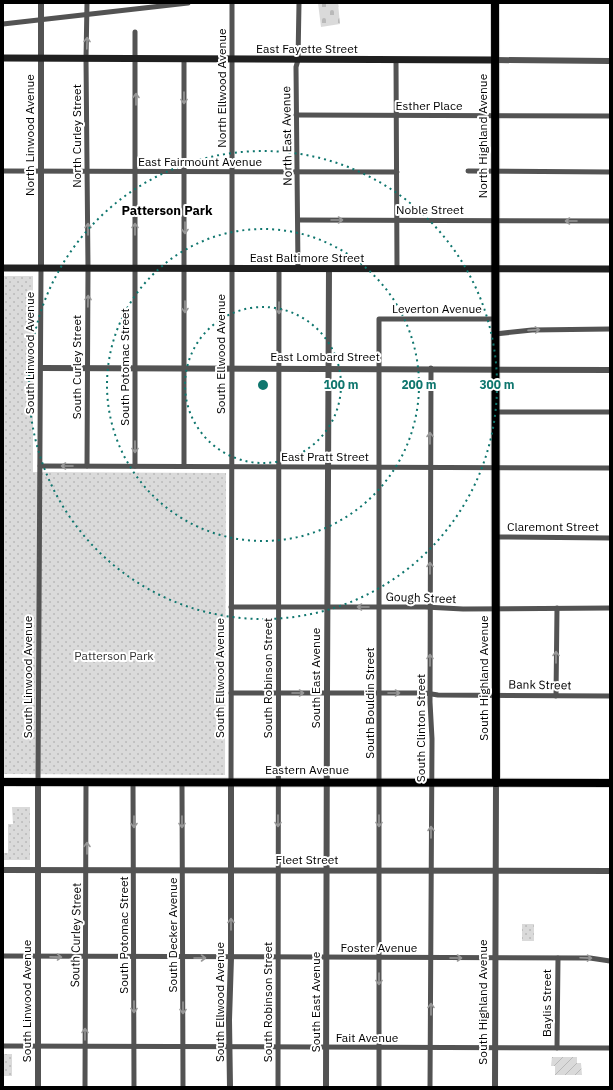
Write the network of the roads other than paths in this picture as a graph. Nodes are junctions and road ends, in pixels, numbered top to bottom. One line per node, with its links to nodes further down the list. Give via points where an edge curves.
1 (41, 3): 8 (street, North Linwood Avenue)
2 (87, 3): 7 (street, North Curley Street)
3 (188, 3): 7 (street)
4 (232, 3): 16 (street, North Ellwood Avenue)
5 (299, 3): 17 (street, North East Avenue)
6 (495, 3): 19 (main road, North Highland Avenue)
7 (87, 14): 8 (street); 13 (street, North Curley Street, one-way to 7)
8 (41, 20): 9 (street); 12 (street, North Linwood Avenue)
9 (3, 24)
10 (135, 32): 14 (street, South Potomac Street)
11 (3, 58): 12 (main road, East Fayette Street)
12 (41, 58): 13 (main road, East Fayette Street); 26 (street, North Linwood Avenue)
13 (86, 59): 14 (main road, East Fayette Street); 27 (street, North Curley Street)
14 (136, 59): 15 (main road, East Fayette Street); 28 (street, South Potomac Street, one-way to 14)
15 (184, 59): 16 (main road, East Fayette Street); 31 (street, one-way to 31)
16 (232, 59): 17 (main road, East Fayette Street); 32 (street, North Ellwood Avenue)
17 (298, 60): 18 (main road, East Fayette Street); 21 (street, North East Avenue)
18 (396, 60): 19 (main road, East Fayette Street); 22 (street)
19 (495, 60): 20 (street, East Fayette Street); 23 (main road, North Highland Avenue)
20 (610, 61)
21 (296, 115): 22 (street, Esther Place); 33 (street, North East Avenue)
22 (396, 116): 23 (street, Esther Place); 34 (street)
23 (495, 116): 24 (street, Esther Place); 30 (main road, North Highland Avenue)
24 (610, 116)
25 (3, 171): 26 (street, East Fairmount Avenue)
26 (41, 171): 27 (street, East Fairmount Avenue); 41 (street, North Linwood Avenue)
27 (87, 171): 28 (street, East Fairmount Avenue); 42 (street, North Curley Street, one-way to 27)
28 (136, 171): 31 (street, East Fairmount Avenue); 43 (street, South Potomac Street, one-way to 28)
29 (468, 171): 30 (street)
30 (495, 171): 35 (street); 38 (main road, North Highland Avenue)
31 (184, 172): 32 (street, East Fairmount Avenue); 44 (street, one-way to 44)
32 (232, 172): 33 (street, East Fairmount Avenue); 45 (street, North Ellwood Avenue)
33 (297, 172): 34 (street, East Fairmount Avenue); 36 (street, North East Avenue)
34 (397, 172): 37 (street)
35 (610, 172)
36 (298, 220): 37 (street, Noble Street, one-way to 37); 47 (street, North East Avenue)
37 (397, 220): 38 (street, Noble Street); 49 (street)
38 (495, 221): 39 (street, Noble Street, one-way to 38); 50 (main road, North Highland Avenue)
39 (610, 221)
40 (3, 268): 41 (main road, East Baltimore Street)
41 (41, 268): 42 (main road, East Baltimore Street); 56 (street, South Linwood Avenue)
42 (88, 268): 43 (main road, East Baltimore Street); 57 (street, South Curley Street, one-way to 42)
43 (135, 268): 44 (main road, East Baltimore Street); 58 (street, South Potomac Street)
44 (185, 268): 45 (main road, East Baltimore Street); 59 (street, one-way to 59)
45 (232, 269): 46 (main road, East Baltimore Street); 60 (street, South Ellwood Avenue)
46 (279, 269): 47 (main road, East Baltimore Street); 61 (street, South Robinson Street, one-way to 61)
47 (298, 269): 48 (main road, East Baltimore Street)
48 (330, 269): 49 (main road, East Baltimore Street); 62 (street, South East Avenue)
49 (397, 269): 50 (main road, East Baltimore Street)
50 (495, 269): 51 (main road, East Baltimore Street); 53 (main road, South Highland Avenue)
51 (610, 269)
52 (379, 319): 53 (street, Leverton Avenue); 63 (street, South Bouldin Street)
53 (495, 319): 55 (main road, South Highland Avenue)
54 (610, 329): 55 (street, one-way to 54, via 532,330)
55 (495, 334): 65 (main road, South Highland Avenue)
56 (41, 368): 57 (street, East Lombard Street); 69 (street, South Linwood Avenue)
57 (87, 368): 58 (street, East Lombard Street); 70 (street, South Curley Street)
58 (135, 368): 59 (street, East Lombard Street); 71 (street, South Potomac Street, one-way to 71)
59 (184, 368): 60 (street, East Lombard Street); 72 (street)
60 (232, 368): 61 (street, East Lombard Street); 73 (street, South Ellwood Avenue)
61 (279, 368): 62 (street, East Lombard Street); 74 (street, South Robinson Street)
62 (329, 368): 63 (street, East Lombard Street); 75 (street, South East Avenue)
63 (379, 368): 64 (street, East Lombard Street); 76 (street, South Bouldin Street)
64 (430, 368): 65 (street, East Lombard Street); 77 (street, South Clinton Street, one-way to 64)
65 (495, 368): 66 (street, East Lombard Street); 67 (main road, South Highland Avenue)
66 (610, 370)
67 (496, 412): 68 (street); 78 (main road, South Highland Avenue)
68 (610, 412)
69 (40, 466): 70 (street, East Pratt Street, one-way to 69); 99 (street, South Linwood Avenue)
70 (87, 466): 71 (street, East Pratt Street)
71 (135, 466): 72 (street, East Pratt Street)
72 (184, 466): 73 (street, East Pratt Street)
73 (232, 466): 74 (street, East Pratt Street); 84 (street, South Ellwood Avenue)
74 (279, 466): 75 (street, East Pratt Street); 82 (street, South Robinson Street)
75 (328, 466): 76 (street, East Pratt Street); 83 (street, South East Avenue)
76 (378, 467): 77 (street, East Pratt Street); 85 (street, South Bouldin Street)
77 (430, 468): 78 (street, East Pratt Street); 86 (street, South Clinton Street, one-way to 77)
78 (496, 468): 79 (street, East Pratt Street); 80 (main road, South Highland Avenue)
79 (610, 468)
80 (496, 537): 81 (street, Claremont Street); 89 (main road, South Highland Avenue)
81 (610, 538)
82 (278, 606): 83 (street, Gough Street); 84 (street, Gough Street); 91 (street, South Robinson Street)
83 (327, 606): 85 (street, Gough Street, one-way to 83); 93 (street, South East Avenue)
84 (231, 607): 90 (street, South Ellwood Avenue)
85 (380, 607): 86 (street, Gough Street); 92 (street, South Bouldin Street)
86 (430, 607): 89 (street, Gough Street); 94 (street, South Clinton Street, one-way to 86)
87 (556, 608): 88 (street, Gough Street); 89 (street, Gough Street); 96 (street, one-way to 87)
88 (610, 608)
89 (496, 609): 95 (main road, South Highland Avenue)
90 (231, 693): 91 (street, Bank Street); 106 (street, South Ellwood Avenue)
91 (278, 693): 93 (street, Bank Street, one-way to 93); 102 (street, South Robinson Street)
92 (380, 693): 93 (street, Bank Street); 94 (street, Bank Street, one-way to 94); 104 (street, South Bouldin Street)
93 (327, 694): 103 (street, South East Avenue)
94 (430, 695): 95 (street, Bank Street); 107 (street, South Clinton Street)
95 (496, 695): 96 (street, Bank Street); 108 (main road, South Highland Avenue)
96 (556, 696): 97 (street, Bank Street)
97 (610, 696)
98 (3, 782): 99 (main road, Eastern Avenue)
99 (38, 782): 100 (main road, Eastern Avenue); 111 (street, South Linwood Avenue)
100 (86, 782): 101 (main road, Eastern Avenue); 112 (street, South Curley Street, one-way to 100)
101 (133, 782): 105 (main road, Eastern Avenue); 113 (street, South Potomac Street, one-way to 113)
102 (278, 782): 103 (main road, Eastern Avenue); 106 (main road, Eastern Avenue); 116 (street, South Robinson Street, one-way to 116)
103 (327, 782): 104 (main road, Eastern Avenue); 117 (street, South East Avenue)
104 (379, 782): 107 (main road, Eastern Avenue); 118 (street, South Bouldin Street, one-way to 118)
105 (182, 783): 106 (main road, Eastern Avenue); 114 (street, South Decker Avenue, one-way to 114)
106 (231, 783): 115 (street, South Ellwood Avenue)
107 (431, 783): 108 (main road, Eastern Avenue); 119 (street, South Clinton Street, one-way to 107)
108 (496, 783): 109 (main road, Eastern Avenue); 120 (street, South Highland Avenue)
109 (610, 783)
110 (3, 870): 111 (street, Fleet Street)
111 (38, 870): 112 (street, Fleet Street); 123 (street, South Linwood Avenue)
112 (87, 870): 113 (street, Fleet Street); 124 (street, South Curley Street)
113 (134, 870): 114 (street, Fleet Street); 125 (street, South Potomac Street)
114 (182, 870): 115 (street, Fleet Street); 126 (street, South Decker Avenue)
115 (231, 870): 116 (street, Fleet Street); 127 (street, South Ellwood Avenue, one-way to 115)
116 (278, 870): 117 (street, Fleet Street); 128 (street, South Robinson Street)
117 (327, 871): 118 (street, Fleet Street); 129 (street, South East Avenue)
118 (379, 871): 119 (street, Fleet Street); 130 (street, South Bouldin Street)
119 (431, 871): 120 (street, Fleet Street); 131 (street, South Clinton Street)
120 (496, 871): 121 (street, Fleet Street); 132 (street, South Highland Avenue)
121 (610, 871)
122 (3, 956): 123 (street, Foster Avenue)
123 (39, 956): 124 (street, Foster Avenue, one-way to 124); 136 (street, South Linwood Avenue)
124 (85, 957): 125 (street, Foster Avenue); 137 (street, South Curley Street, one-way to 124)
125 (134, 957): 126 (street, Foster Avenue); 138 (street, South Potomac Street, one-way to 138)
126 (183, 958): 127 (street, Foster Avenue, one-way to 127); 139 (street, South Decker Avenue, one-way to 139)
127 (231, 958): 128 (street, Foster Avenue); 140 (street, South Ellwood Avenue)
128 (278, 958): 129 (street, Foster Avenue); 141 (street, South Robinson Street)
129 (327, 958): 130 (street, Foster Avenue); 142 (street, South East Avenue)
130 (379, 958): 131 (street, Foster Avenue); 143 (street, South Bouldin Street, one-way to 143)
131 (431, 958): 132 (street, Foster Avenue, one-way to 132); 144 (street, South Clinton Street, one-way to 131)
132 (495, 958): 133 (street, Foster Avenue); 145 (street, South Highland Avenue)
133 (558, 958): 134 (street, Foster Avenue, one-way to 134); 146 (street, Baylis Street)
134 (610, 961)
135 (3, 1046): 136 (street, Fait Avenue)
136 (38, 1046): 137 (street, Fait Avenue); 148 (street, South Linwood Avenue)
137 (85, 1047): 138 (street, Fait Avenue); 149 (street, South Curley Street)
138 (134, 1047): 139 (street, Fait Avenue); 150 (street, South Potomac Street)
139 (183, 1047): 140 (street, Fait Avenue); 151 (street, South Decker Avenue)
140 (230, 1047): 141 (street, Fait Avenue); 152 (street, South Ellwood Avenue)
141 (278, 1047): 142 (street, Fait Avenue); 153 (street, South Robinson Street)
142 (327, 1048): 143 (street, Fait Avenue); 154 (street, South East Avenue)
143 (378, 1048): 144 (street, Fait Avenue); 155 (street, South Bouldin Street)
144 (430, 1048): 145 (street, Fait Avenue); 156 (street, South Clinton Street)
145 (495, 1048): 146 (street, Fait Avenue); 157 (street, South Highland Avenue)
146 (557, 1048): 147 (street, Fait Avenue)
147 (610, 1048)
148 (38, 1087)
149 (85, 1087)
150 (134, 1087)
151 (183, 1087)
152 (230, 1087)
153 (278, 1087)
154 (326, 1087)
155 (378, 1087)
156 (430, 1087)
157 (495, 1087)

